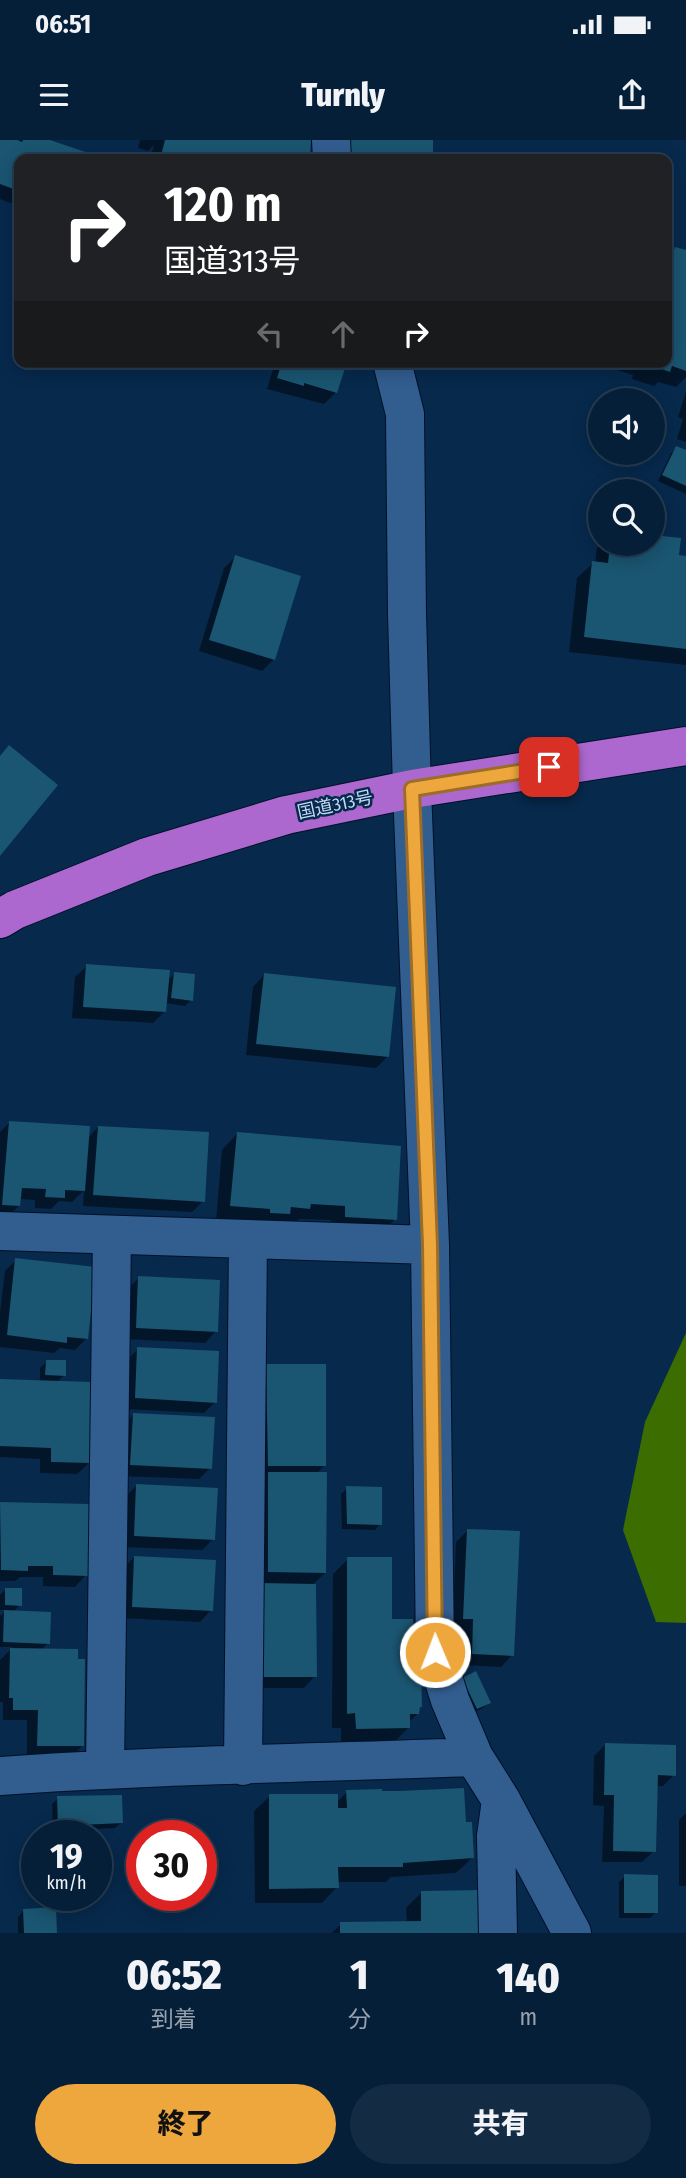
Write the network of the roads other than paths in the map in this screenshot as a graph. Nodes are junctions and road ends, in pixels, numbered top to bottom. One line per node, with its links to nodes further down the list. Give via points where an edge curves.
1 (394, 368): 3 (street, via 405,414)
2 (686, 746): 3 (highway, 国道313号)
3 (412, 789): 4 (highway, 国道313号, via 286,815 147,857); 8 (street)
4 (0, 919)
5 (0, 1231): 6 (street)
6 (112, 1235): 7 (street); 11 (street)
7 (248, 1239): 8 (street); 10 (street)
8 (430, 1245): 9 (street, via 435,1652)
9 (474, 1757): 10 (street); 13 (street)
10 (243, 1766): 11 (street)
11 (105, 1769): 12 (street)
12 (0, 1776)
13 (501, 1800): 14 (street, via 496,1836); 15 (street)
14 (498, 1933)
15 (572, 1933)

